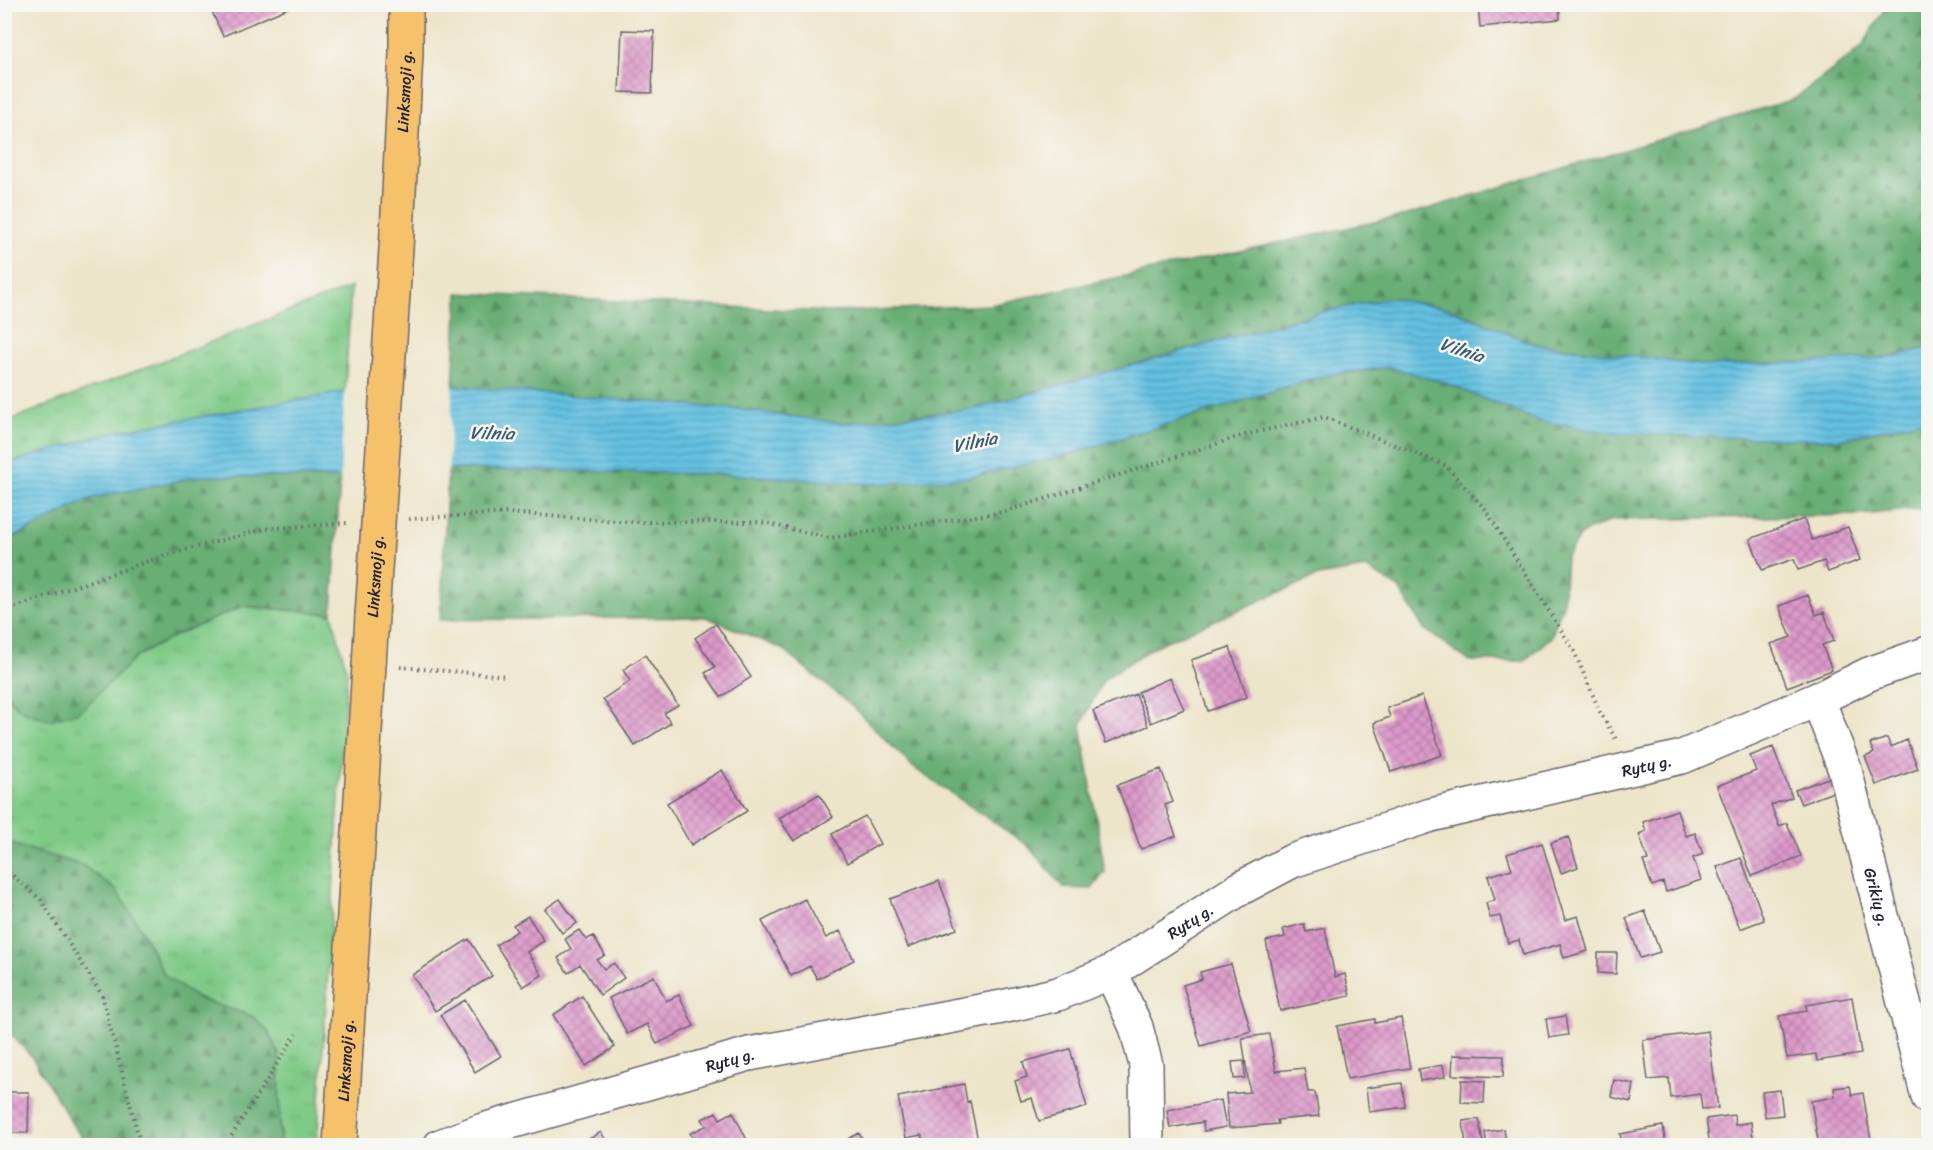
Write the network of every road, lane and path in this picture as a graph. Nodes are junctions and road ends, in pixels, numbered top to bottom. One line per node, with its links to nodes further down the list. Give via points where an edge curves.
1 (406, 4): 6 (main road, Linksmoji g., bridge, via 397,232)
2 (403, 520): 9 (path, via 507,513 632,522 761,522 829,538 1004,512 1244,435 1324,417 1445,465 1485,509 1574,651)
3 (356, 523): 4 (path, via 264,528 163,556)
4 (4, 611)
5 (1929, 653): 8 (street, Rytų g., via 1869,674)
6 (369, 664): 7 (path); 16 (main road, Linksmoji g.)
7 (507, 676)
8 (1818, 699): 9 (street, Rytų g., via 1682,757); 13 (street, Grikių g., via 1845,770)
9 (1627, 769): 11 (street, Rytų g., via 1431,815 1292,861 1241,888)
10 (4, 868): 14 (path, via 41,900 102,995)
11 (1111, 972): 17 (street, Rytų g., via 1036,999 749,1054 483,1130); 18 (street, via 1136,1027 1146,1065)
12 (296, 1034): 15 (path)
13 (1929, 1097)
14 (141, 1146)
15 (225, 1146)
16 (340, 1146)
17 (440, 1146)
18 (1147, 1146)

